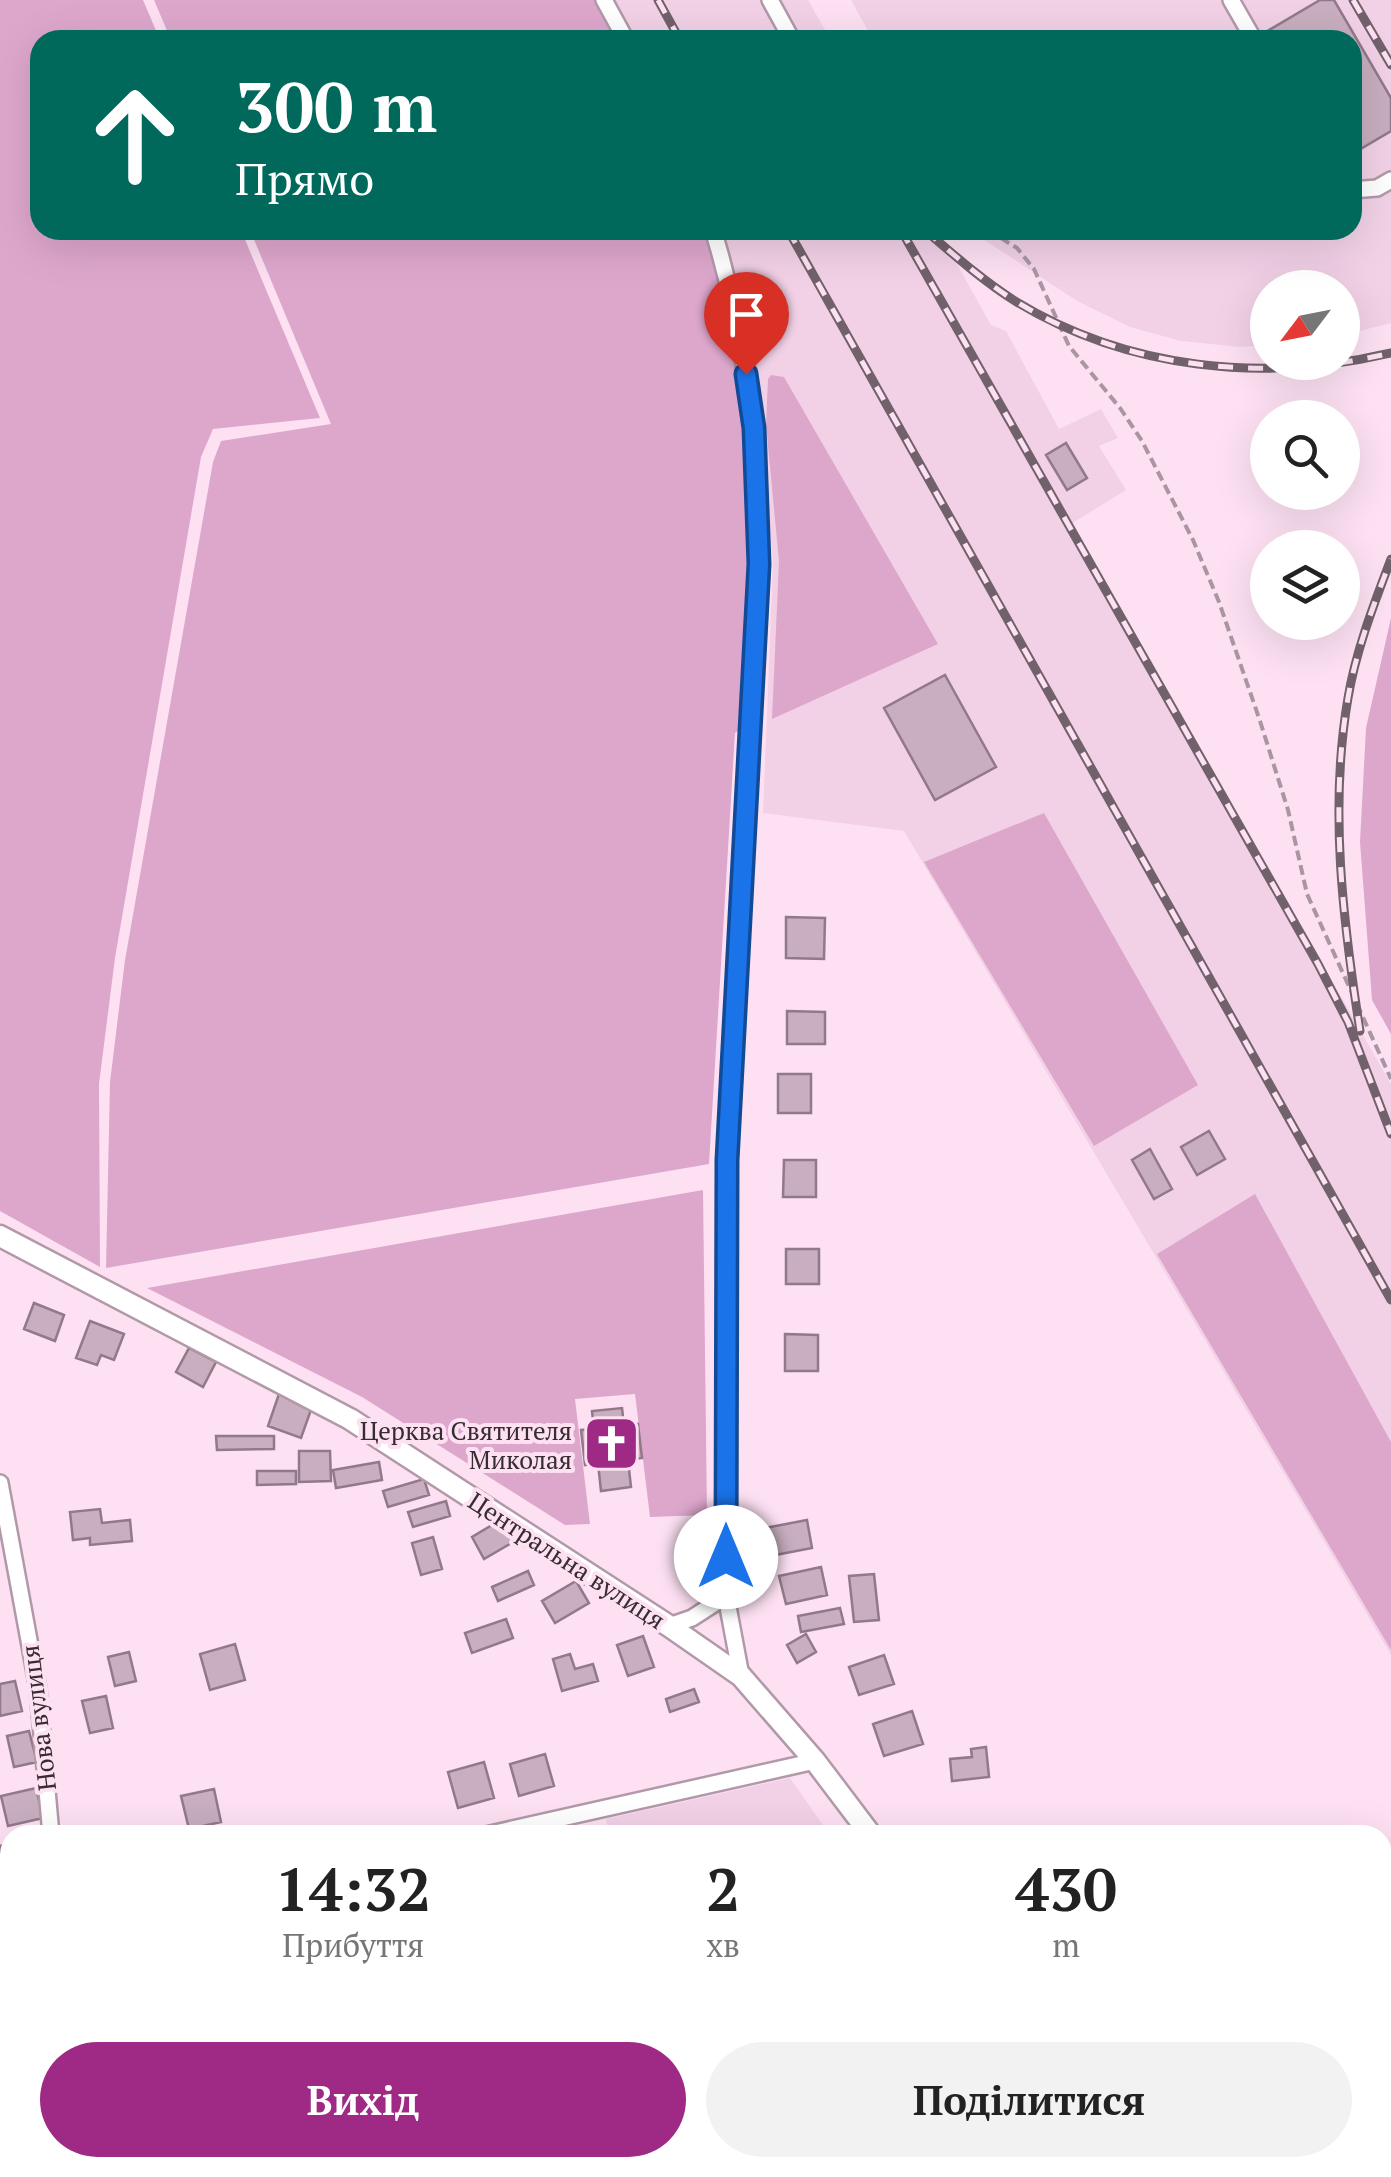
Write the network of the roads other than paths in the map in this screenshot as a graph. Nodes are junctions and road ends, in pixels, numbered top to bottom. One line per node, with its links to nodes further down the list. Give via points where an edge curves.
1 (604, 0): 4 (street)
2 (770, 0): 5 (street)
3 (1231, 0): 6 (street)
4 (620, 30)
5 (786, 30)
6 (1248, 30)
7 (1391, 180): 8 (street)
8 (1362, 189)
9 (715, 240): 12 (street, via 742,347 755,445 759,564 727,1160)
10 (0, 1236): 13 (street, Центральна вулиця, via 350,1420)
11 (0, 1482): 16 (street, Нова вулиця, via 38,1688)
12 (726, 1596): 13 (street); 14 (street)
13 (670, 1626): 14 (street, Центральна вулиця)
14 (741, 1676): 15 (street, Центральна вулиця)
15 (815, 1761): 17 (street); 18 (street, Центральна вулиця)
16 (51, 1825)
17 (530, 1825)
18 (863, 1825)

